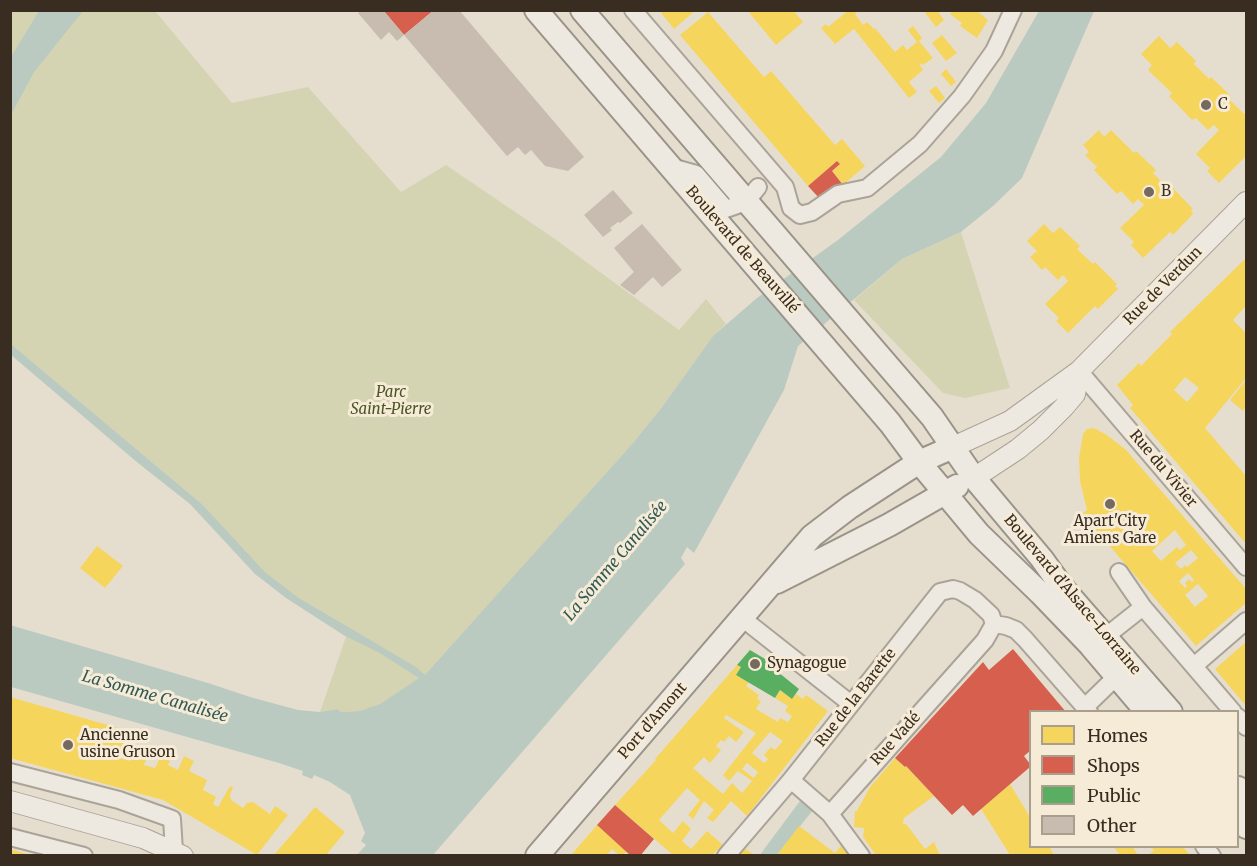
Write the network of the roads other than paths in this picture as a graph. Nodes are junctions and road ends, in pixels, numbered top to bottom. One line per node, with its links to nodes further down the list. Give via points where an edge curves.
1 (536, 10): 6 (main road, Boulevard de Beauvillé)
2 (582, 10): 8 (main road)
3 (633, 10): 5 (street)
4 (1013, 10): 5 (street, via 994,51 963,96 920,144 867,188 838,194 812,212 800,215 791,208 784,187)
5 (765, 166): 8 (street)
6 (671, 167): 8 (street, via 696,174 726,209); 11 (main road, Boulevard de Beauvillé)
7 (1246, 202): 9 (street, Rue de Verdun)
8 (758, 208): 10 (main road)
9 (1078, 370): 10 (street, Rue de Verdun, via 1010,421); 12 (street, via 1075,394 1064,407 1018,449); 14 (street, Rue du Vivier)
10 (953, 447): 11 (main road, Port d'Amont); 12 (main road)
11 (919, 462): 13 (main road, Boulevard de Beauvillé); 16 (main road, Port d'Amont, via 812,536)
12 (974, 478): 13 (main road, Port d'Amont); 21 (main road, Boulevard d'Alsace-Lorraine)
13 (944, 492): 16 (main road, Port d'Amont); 23 (main road, Boulevard d'Alsace-Lorraine, via 979,534 1040,592)
14 (1246, 567)
15 (1119, 572): 17 (street)
16 (770, 586): 18 (main road, Port d'Amont)
17 (1143, 607): 21 (street); 22 (street)
18 (742, 618): 24 (street); 36 (main road, Port d'Amont)
19 (1246, 621): 22 (street)
20 (994, 624): 24 (street, Rue de la Barette, via 992,615 960,591 953,588 940,592); 25 (street, via 1006,626 1025,639); 32 (street, Rue Vadé, via 985,640)
21 (1105, 637): 27 (main road, Boulevard d'Alsace-Lorraine)
22 (1194, 666): 28 (street)
23 (1117, 676): 25 (street); 26 (main road, Boulevard d'Alsace-Lorraine)
24 (851, 704): 30 (street, Rue de la Barette)
25 (1087, 709)
26 (1146, 710)
27 (1170, 710)
28 (1232, 710)
29 (10, 772): 34 (street, via 119,800 172,819)
30 (791, 780): 32 (street); 37 (street, Rue de la Barette)
31 (10, 801): 34 (street, via 143,838)
32 (830, 814): 38 (street)
33 (10, 837): 35 (street)
34 (176, 854)
35 (84, 855)
36 (537, 855)
37 (726, 855)
38 (861, 855)

